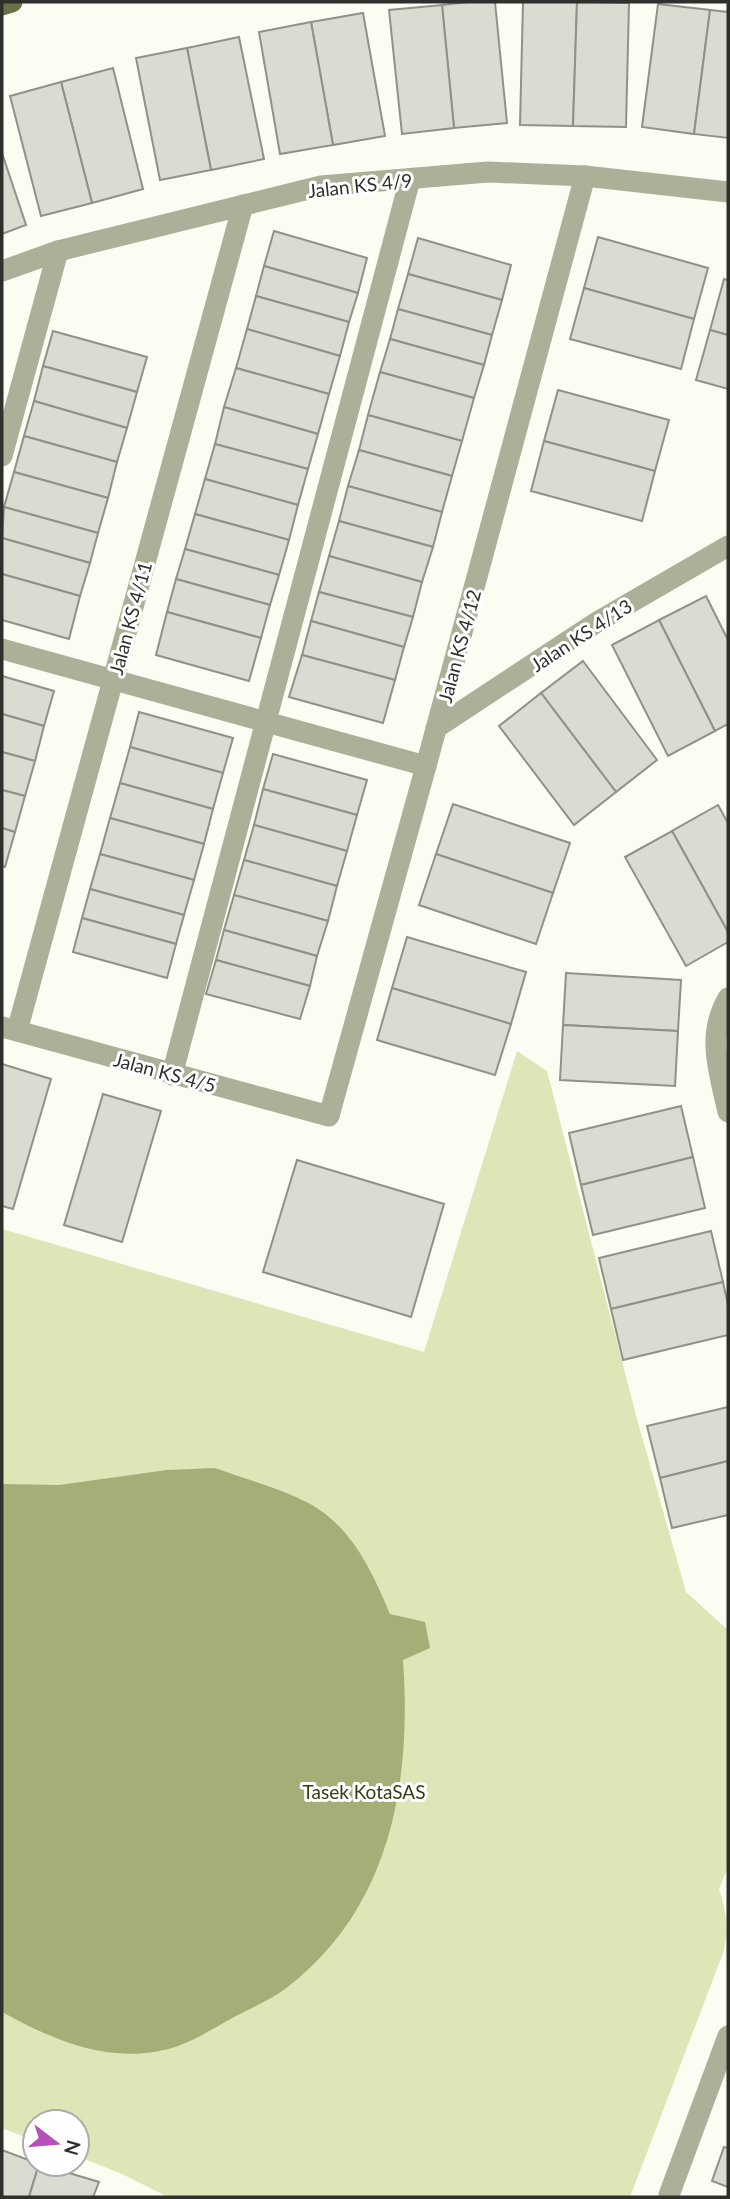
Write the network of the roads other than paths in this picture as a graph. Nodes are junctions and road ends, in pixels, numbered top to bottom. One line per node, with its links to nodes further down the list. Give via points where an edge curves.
1 (12, 2): 2 (main road)
2 (2, 5)
3 (585, 176): 4 (street, Jalan KS 4/9, via 488,172); 5 (street, Jalan KS 4/9); 14 (street, Jalan KS 4/12)
4 (410, 179): 6 (street, Jalan KS 4/9, via 321,186); 13 (street)
5 (728, 192)
6 (243, 205): 7 (street, Jalan KS 4/9); 12 (street, Jalan KS 4/11)
7 (58, 250): 8 (street, Jalan KS 4/9); 9 (street)
8 (2, 271)
9 (2, 456)
10 (728, 546): 14 (street, Jalan KS 4/13, via 597,622)
11 (2, 649): 12 (street)
12 (112, 681): 13 (street); 17 (street, Jalan KS 4/11)
13 (266, 722): 15 (street); 18 (street)
14 (436, 728): 15 (street, Jalan KS 4/12)
15 (426, 765): 20 (street, Jalan KS 4/12)
16 (728, 998): 19 (street, via 718,1015 715,1053)
17 (9, 1029): 18 (street, Jalan KS 4/5)
18 (172, 1075): 20 (street, Jalan KS 4/5)
19 (728, 1112)
20 (329, 1116)
21 (728, 2036): 22 (street)
22 (670, 2195)

